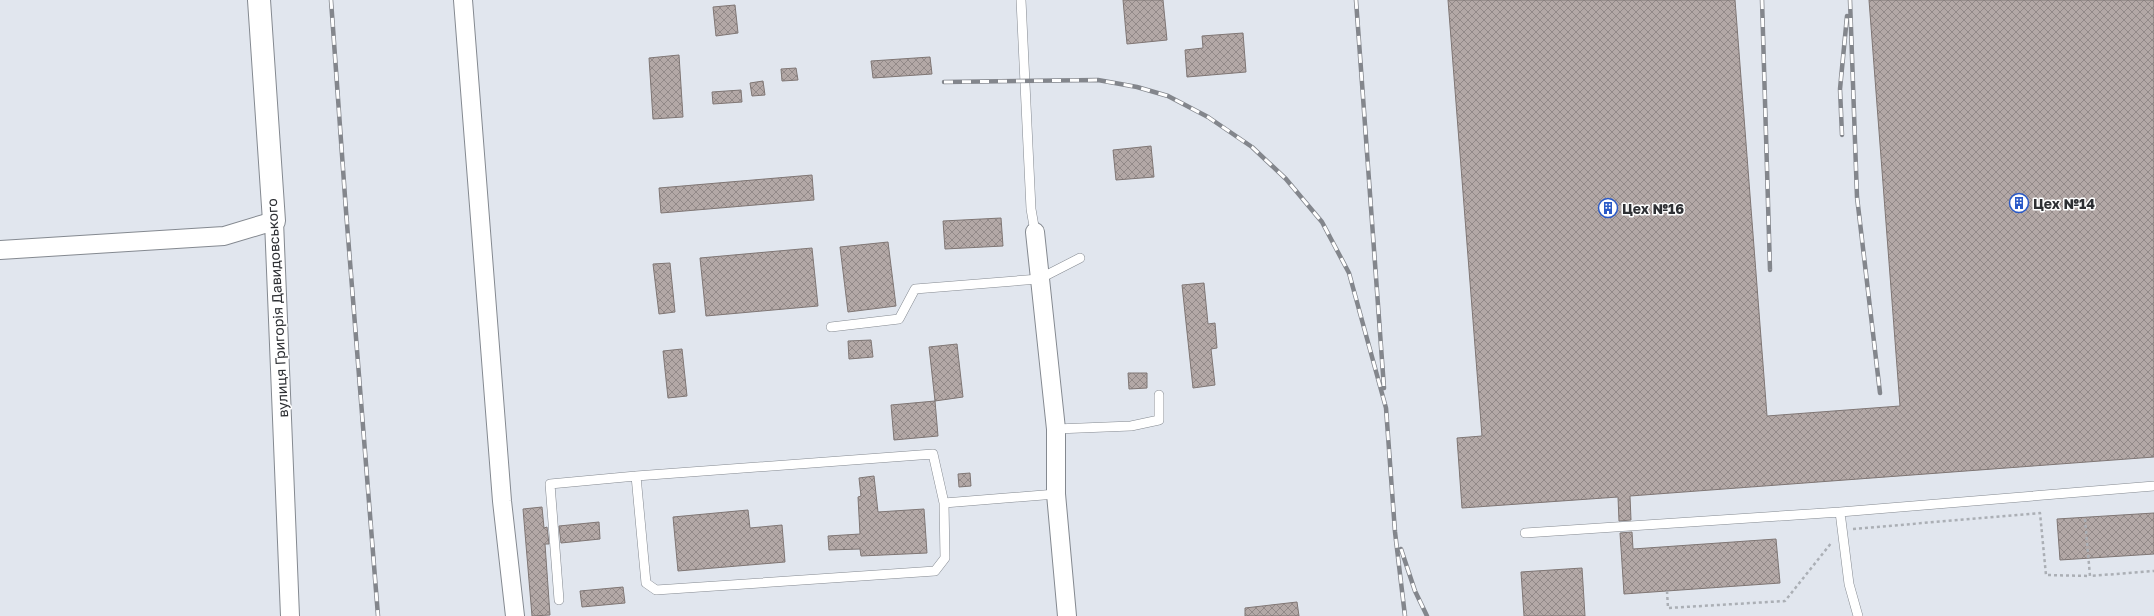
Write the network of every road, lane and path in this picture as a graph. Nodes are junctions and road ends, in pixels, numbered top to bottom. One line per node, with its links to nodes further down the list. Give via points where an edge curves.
1 (259, 0): 4 (street, вулиця Григорія Давидовського)
2 (463, 0): 25 (street, via 502,501)
3 (1020, 0): 5 (lane, via 1031,209)
4 (274, 221): 6 (street, via 224,236); 24 (street, вулиця Григорія Давидовського)
5 (1035, 232): 8 (street)
6 (0, 250)
7 (1080, 258): 8 (lane)
8 (1039, 279): 9 (lane, via 915,289 899,319); 11 (street)
9 (831, 327)
10 (1159, 395): 11 (lane, via 1159,420 1131,426)
11 (1056, 429): 14 (street)
12 (636, 476): 15 (lane, via 933,454); 15 (lane, via 646,583 656,590 935,571 945,558); 23 (lane, via 550,484)
13 (2154, 486): 16 (lane)
14 (1056, 494): 15 (lane); 26 (street)
15 (944, 503)
16 (1840, 512): 18 (lane); 19 (lane)
17 (2085, 519): 21 (path)
18 (1843, 530): 21 (path, via 2040,513 2046,575); 22 (path, via 1785,600 1668,608); 27 (lane, via 1849,584)
19 (1525, 533)
20 (2154, 571): 21 (path)
21 (2090, 576)
22 (1667, 591)
23 (560, 600)
24 (290, 616)
25 (515, 616)
26 (1067, 616)
27 (1858, 616)

